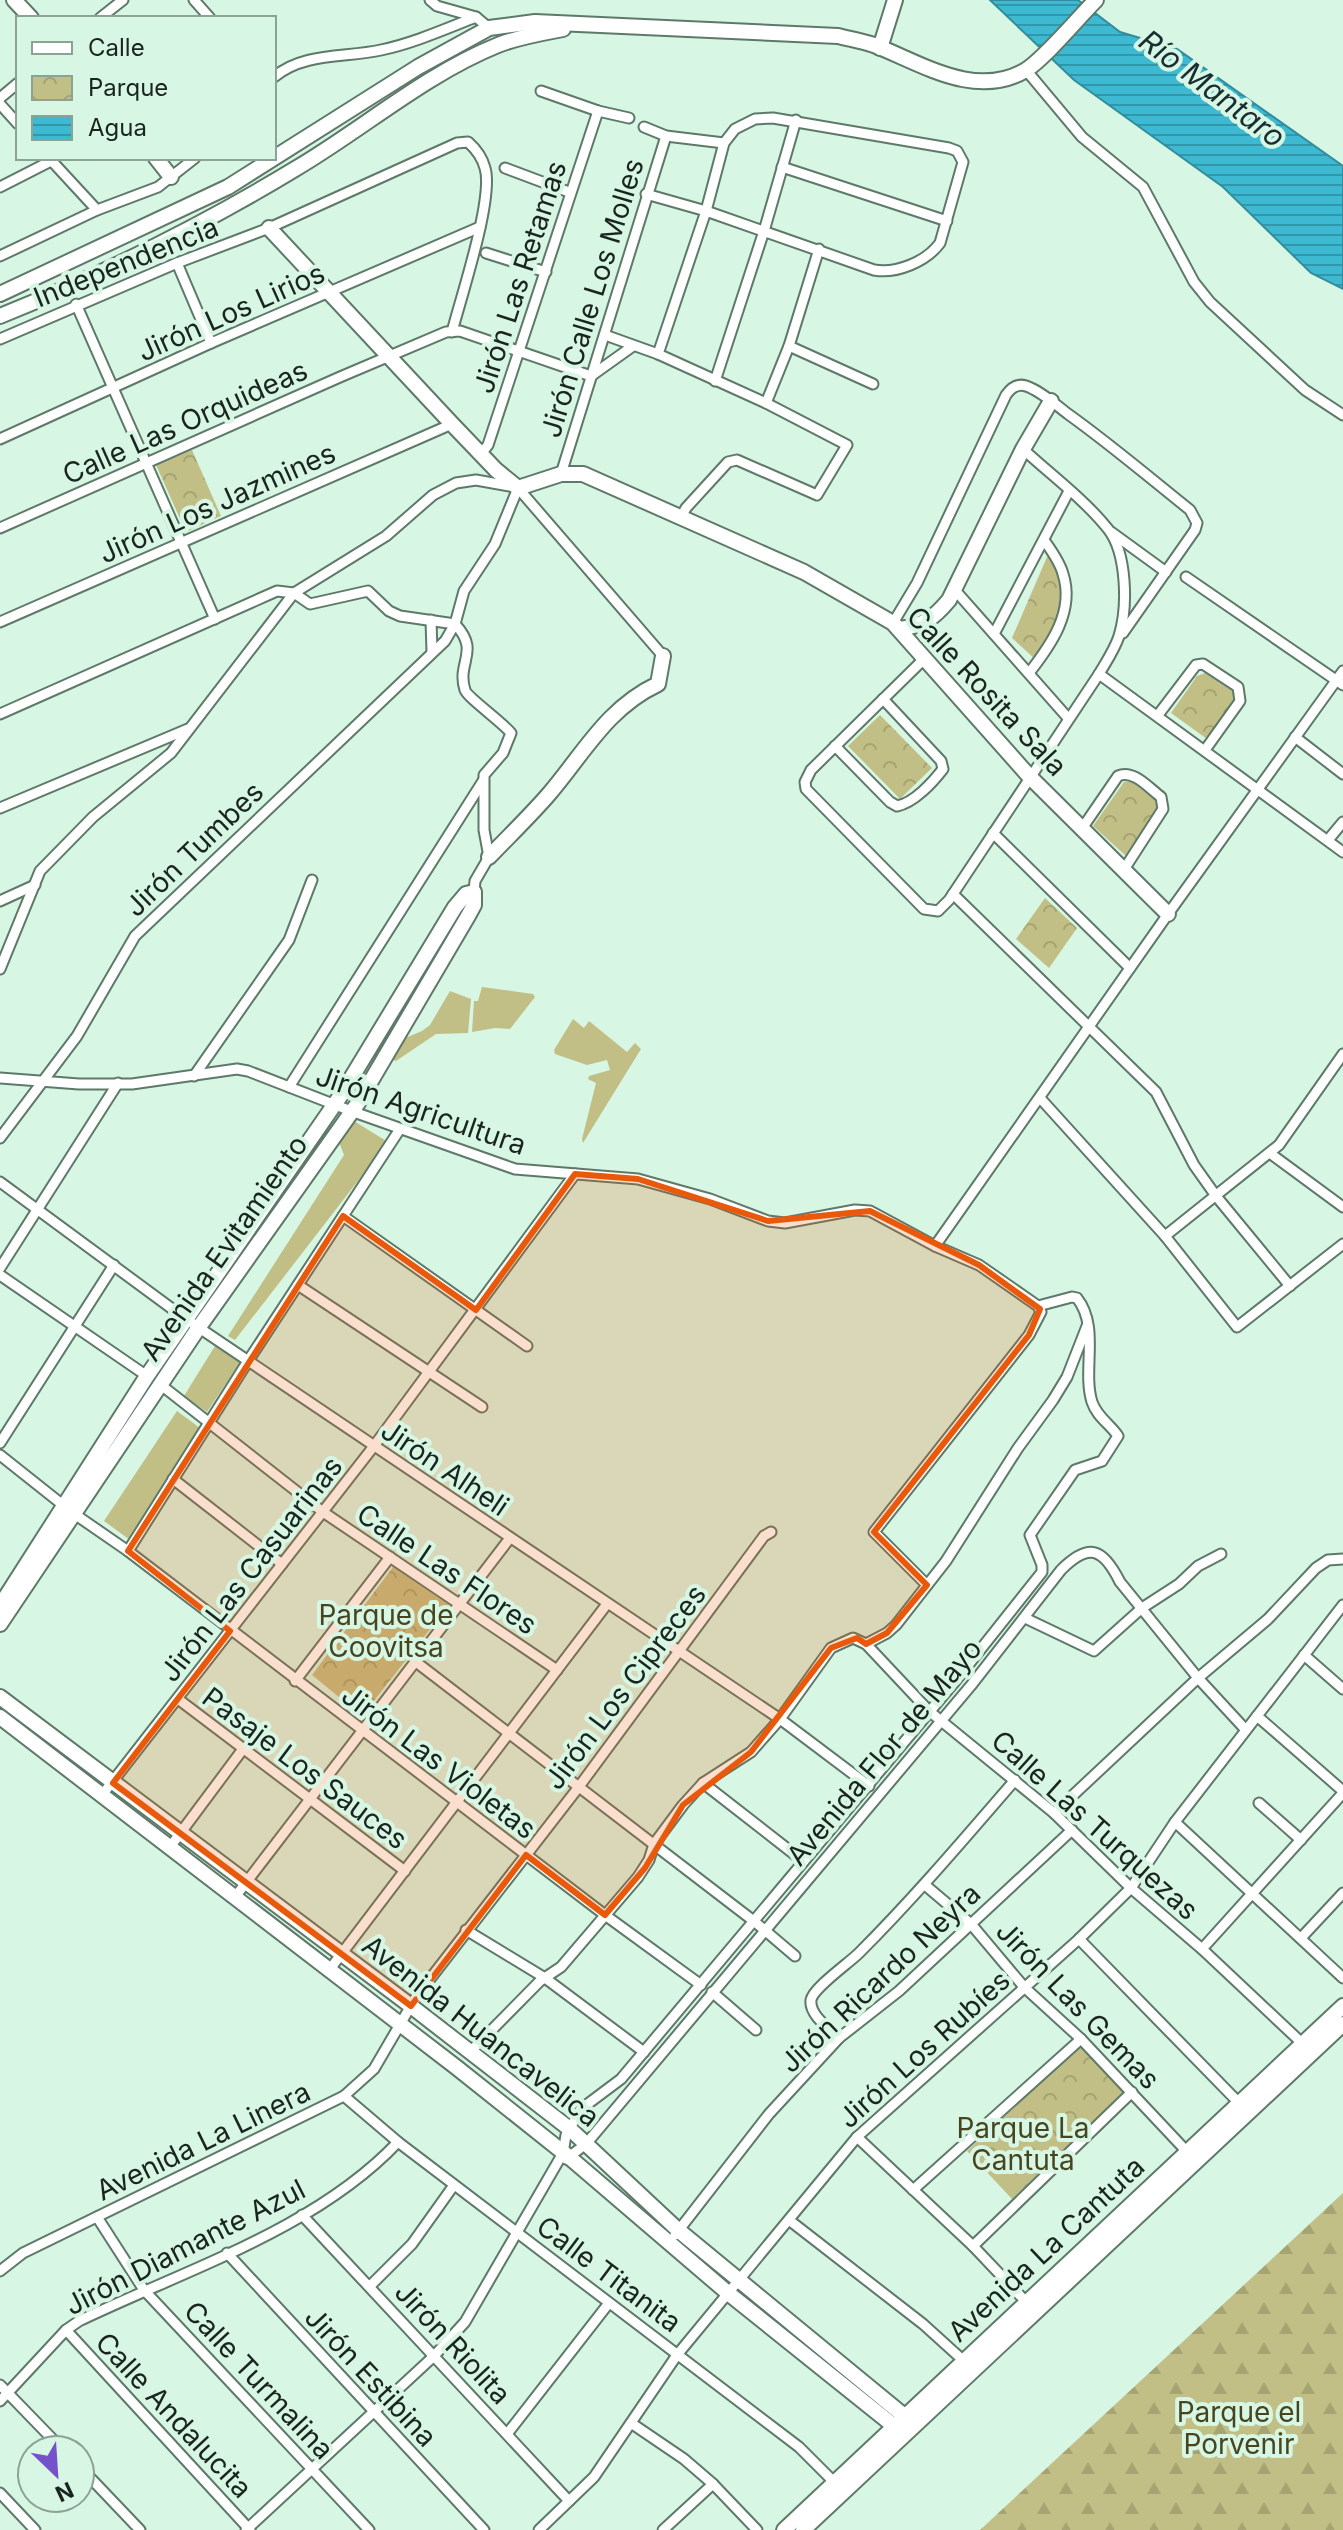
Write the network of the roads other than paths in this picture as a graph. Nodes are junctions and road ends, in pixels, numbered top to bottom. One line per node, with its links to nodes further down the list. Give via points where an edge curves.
1 (123, 0): 7 (street)
2 (194, 0): 6 (street)
3 (430, 0): 8 (street)
4 (895, 0): 11 (main road)
5 (1096, 0): 12 (main road)
6 (207, 14)
7 (103, 16)
8 (476, 17): 10 (street); 13 (street, via 382,50 305,61)
9 (580, 25): 10 (main road, via 535,22); 11 (main road, via 838,36); 50 (main road, via 498,45 428,82 236,204 72,287)
10 (489, 28): 25 (main road)
11 (880, 48): 12 (main road, via 937,74 970,80 999,81)
12 (1030, 66): 66 (street, via 1045,94 1082,137 1143,187 1210,302 1305,390)
13 (276, 76)
14 (16, 85): 16 (street)
15 (541, 91): 18 (street)
16 (0, 98)
17 (0, 104): 21 (street)
18 (598, 111): 19 (street); 34 (street, Jirón Las Retamas)
19 (629, 118)
20 (796, 120): 24 (street, via 755,119 735,129); 30 (street); 38 (street, via 957,151 963,171)
21 (16, 122)
22 (644, 127): 23 (street)
23 (666, 136): 24 (street); 35 (street, Jirón Calle Los Molles)
24 (724, 143): 37 (street)
25 (276, 157)
26 (50, 160): 33 (street); 36 (street)
27 (158, 160): 32 (main road)
28 (192, 160): 32 (street, Independencia)
29 (271, 160): 48 (main road, via 228,187)
30 (782, 167): 38 (street); 41 (street)
31 (505, 168): 34 (street)
32 (171, 177): 36 (street, Independencia)
33 (0, 187)
34 (569, 192): 46 (street, Jirón Las Retamas)
35 (646, 194): 37 (street); 52 (street, Jirón Calle Los Molles)
36 (97, 210): 44 (street, Independencia)
37 (706, 211): 41 (street); 58 (street)
38 (947, 221): 42 (street, via 934,251 894,271 874,270)
39 (480, 227): 40 (street, Independencia, via 485,167 468,142); 47 (street, Jirón Los Lirios); 51 (street)
40 (269, 228): 45 (street, Independencia); 47 (main road)
41 (764, 231): 42 (street); 61 (street)
42 (819, 249): 56 (street)
43 (486, 253): 46 (street)
44 (0, 256)
45 (177, 263): 49 (street, Independencia); 54 (street)
46 (546, 272): 57 (street, Jirón Las Retamas)
47 (329, 293): 54 (street, Jirón Los Lirios); 59 (main road)
48 (0, 294)
49 (76, 304): 53 (street, Independencia); 63 (street)
50 (0, 316)
51 (452, 332): 57 (street); 59 (street, Calle Las Orquideas)
52 (605, 335): 55 (street); 60 (street, Jirón Calle Los Molles)
53 (0, 339)
54 (211, 343): 63 (street, Jirón Los Lirios)
55 (633, 346): 58 (street); 60 (street)
56 (789, 346): 62 (street); 65 (street)
57 (519, 353): 60 (street); 70 (street, Jirón Las Retamas)
58 (658, 354): 61 (street)
59 (388, 356): 67 (main road); 71 (street, Calle Las Orquideas)
60 (591, 376): 72 (street, Jirón Calle Los Molles)
61 (715, 381): 65 (street)
62 (873, 384)
63 (112, 388): 68 (street, Jirón Los Lirios); 71 (street)
64 (1051, 401): 69 (main road); 80 (street, via 1190,510 1195,530); 88 (street, via 1026,386 1018,385 1006,395)
65 (766, 403): 75 (street, via 847,445 817,495 737,460 728,462)
66 (1343, 415)
67 (452, 424): 70 (main road); 79 (street, Jirón Los Jazmines)
68 (0, 439)
69 (1023, 449): 74 (street); 82 (main road)
70 (481, 454): 73 (main road)
71 (146, 464): 76 (street, Calle Las Orquideas); 79 (street)
72 (561, 474): 73 (main road); 75 (main road, Calle Rosita Sala, via 583,474)
73 (518, 488): 83 (street, via 476,480 456,483 433,495 386,536); 87 (street, via 495,544 464,591); 92 (street)
74 (1069, 491): 77 (street); 78 (street)
75 (681, 517): 88 (main road, Calle Rosita Sala, via 804,572)
76 (0, 528)
77 (1110, 531): 80 (street); 90 (street, via 1125,587)
78 (1044, 540): 89 (street); 95 (street, via 1063,571 1067,592 1060,625)
79 (181, 543): 84 (street); 86 (street, Jirón Los Jazmines)
80 (1166, 572): 90 (street)
81 (1186, 577): 97 (street)
82 (954, 589): 88 (main road, via 933,620 921,626); 89 (street)
83 (294, 593): 84 (street, via 277,591); 85 (street, via 310,604 368,591 389,611); 102 (street)
84 (215, 619): 99 (street)
85 (431, 620): 87 (street); 91 (street)
86 (0, 622)
87 (455, 624): 91 (street, Jirón Tumbes); 108 (street, via 468,645 465,690 511,733)
88 (896, 626): 93 (main road, Calle Rosita Sala)
89 (994, 634): 95 (street)
90 (1119, 639): 96 (street)
91 (432, 652): 130 (street, Jirón Tumbes, via 135,936 77,1036)
92 (663, 656): 116 (main road, via 658,684 606,721)
93 (925, 658): 98 (street); 107 (main road, Calle Rosita Sala)
94 (1343, 671): 97 (street)
95 (1029, 673): 101 (street)
96 (1099, 674): 100 (street); 101 (street)
97 (1340, 683): 103 (street)
98 (883, 699): 104 (street); 104 (street, via 941,761 939,775 897,806)
99 (0, 714)
100 (1158, 715): 105 (street); 105 (street, via 1196,665 1203,664 1238,687 1240,701)
101 (1068, 718): 107 (street)
102 (191, 728): 110 (street); 119 (street, via 171,753 93,817 40,871)
103 (1295, 737): 106 (street); 109 (street)
104 (835, 746): 121 (street, via 805,777 806,789 924,909 938,911)
105 (1205, 750): 109 (street)
106 (1343, 774)
107 (1029, 776): 112 (main road, Calle Rosita Sala); 113 (street)
108 (483, 781): 116 (street, Avenida Evitamiento); 132 (street)
109 (1258, 789): 114 (street); 123 (street)
110 (0, 808)
111 (1343, 822): 114 (street)
112 (1081, 830): 117 (main road, Calle Rosita Sala); 117 (street, via 1123,773 1161,797 1163,809)
113 (993, 833): 121 (street); 124 (street)
114 (1328, 840): 115 (street)
115 (1343, 852)
116 (489, 857): 120 (street, Avenida Evitamiento)
117 (1123, 871): 123 (main road, Calle Rosita Sala)
118 (312, 880): 128 (street, via 289,940)
119 (35, 885): 122 (street); 125 (street)
120 (474, 892): 134 (main road, Avenida Evitamiento, via 455,907); 135 (main road, Avenida Evitamiento, via 468,916)
121 (953, 894): 126 (street)
122 (0, 901)
123 (1168, 914): 124 (street)
124 (1130, 968): 126 (street)
125 (0, 969)
126 (1090, 1025): 133 (street); 141 (street, via 1156,1092)
127 (1343, 1054): 138 (street)
128 (194, 1076): 131 (street, Jirón Agricultura); 132 (street, Jirón Agricultura, via 237,1069)
129 (0, 1078): 130 (street, Jirón Agricultura)
130 (42, 1080): 131 (street, Jirón Agricultura); 137 (street, Jirón Tumbes)
131 (118, 1083): 143 (street)
132 (289, 1087): 134 (street, Jirón Agricultura)
133 (1040, 1098): 145 (street); 147 (street)
134 (334, 1103): 135 (street, Jirón Agricultura); 155 (main road, Avenida Evitamiento)
135 (351, 1111): 136 (street, Jirón Agricultura); 158 (main road, Avenida Evitamiento)
136 (400, 1129): 139 (street, Jirón Agricultura, via 515,1169); 144 (street)
137 (0, 1138)
138 (1271, 1154): 141 (street); 142 (street)
139 (575, 1174): 147 (street, Jirón Agricultura, via 638,1179 768,1221 796,1223 870,1211); 154 (street, Jirón Las Casuarinas)
140 (0, 1182): 143 (street, Jirón Alheli)
141 (1216, 1196): 145 (street); 152 (street)
142 (1343, 1207)
143 (38, 1209): 148 (street, Jirón Alheli); 149 (street)
144 (343, 1216): 151 (street); 154 (street)
145 (1165, 1236): 152 (street, via 1237,1327)
146 (1343, 1244): 152 (street)
147 (935, 1246): 153 (street, Jirón Agricultura, via 979,1265)
148 (114, 1265): 155 (street, Jirón Alheli); 157 (street)
149 (0, 1268)
150 (0, 1275): 157 (street)
151 (298, 1285): 160 (street); 161 (street)
152 (1290, 1286)
153 (1039, 1308): 156 (street, via 1077,1298); 179 (street, via 1029,1335 874,1532)
154 (476, 1310): 159 (street); 161 (street, Jirón Las Casuarinas)
155 (186, 1319): 158 (street, Jirón Alheli); 162 (main road, Avenida Evitamiento)
156 (1088, 1324): 179 (street, via 1053,1400); 198 (street, Avenida Flor de Mayo, via 1088,1388 1093,1405 1118,1438 1102,1461 1075,1470 1030,1535 1042,1572)
157 (75, 1326): 162 (street); 166 (street)
158 (199, 1327): 160 (street, Jirón Alheli); 163 (main road, Avenida Evitamiento)
159 (527, 1346)
160 (248, 1361): 165 (street); 167 (street, Jirón Alheli)
161 (429, 1372): 164 (street); 167 (street, Jirón Las Casuarinas)
162 (147, 1376): 170 (main road, Avenida Evitamiento)
163 (161, 1385): 165 (street, Calle Las Flores); 170 (main road, Avenida Evitamiento)
164 (482, 1407)
165 (209, 1423): 169 (street); 171 (street, Calle Las Flores)
166 (0, 1443)
167 (374, 1446): 171 (street, Jirón Las Casuarinas); 173 (street, Jirón Alheli)
168 (0, 1455): 170 (street, Jirón Las Violetas)
169 (173, 1479): 174 (street); 178 (street)
170 (68, 1510): 174 (street, Jirón Las Violetas); 183 (main road, Avenida Evitamiento); 186 (main road, Avenida Evitamiento)
171 (323, 1512): 176 (street, Calle Las Flores); 178 (street, Jirón Las Casuarinas)
172 (771, 1532): 189 (street, Jirón Los Cipreces)
173 (510, 1538): 180 (street, Jirón Alheli); 181 (street)
174 (128, 1551): 187 (street, Jirón Las Violetas)
175 (1221, 1554): 184 (street)
176 (390, 1557): 181 (street, Calle Las Flores); 194 (street)
177 (1343, 1559): 193 (street, via 1316,1568 1268,1619)
178 (282, 1564): 187 (street, Jirón Las Casuarinas)
179 (927, 1585): 188 (street, via 896,1625)
180 (607, 1604): 189 (street, Jirón Alheli); 192 (street)
181 (459, 1605): 191 (street); 192 (street, Calle Las Flores)
182 (1343, 1605): 190 (street, Jirón Los Rubíes)
183 (0, 1606)
184 (1142, 1608): 185 (street, via 1094,1651); 185 (street, Avenida Flor de Mayo, via 1100,1554 1086,1551 1061,1570); 193 (street, Avenida Flor de Mayo)
185 (1025, 1618): 202 (street, Avenida Flor de Mayo)
186 (0, 1624)
187 (230, 1631): 194 (street, Jirón Las Violetas); 197 (street, Jirón Las Casuarinas)
188 (866, 1644): 198 (street, Calle Las Turquezas); 201 (street, via 847,1639 831,1648)
189 (678, 1652): 201 (street, Jirón Alheli); 211 (street, Jirón Los Cipreces)
190 (1304, 1655): 195 (street); 199 (street, Jirón Los Rubíes)
191 (416, 1662): 204 (street); 205 (street)
192 (557, 1670): 205 (street)
193 (1198, 1678): 203 (street, Avenida Flor de Mayo); 217 (street)
194 (295, 1681): 204 (street, Jirón Las Violetas)
195 (1343, 1689)
196 (0, 1697): 208 (main road, Avenida Huancavelica)
197 (178, 1699): 206 (street, Pasaje Los Sauces); 208 (street, Jirón Las Casuarinas)
198 (929, 1711): 202 (street, Calle Las Turquezas); 210 (street, Avenida Flor de Mayo)
199 (1257, 1716): 203 (street, Jirón Los Rubíes); 212 (street)
200 (0, 1717): 213 (main road, Avenida Huancavelica)
201 (780, 1719): 209 (street, via 751,1752); 210 (street, Jirón Alheli)
202 (941, 1720): 207 (street, Calle Las Turquezas); 237 (street, Avenida Flor de Mayo)
203 (1245, 1729): 218 (street, Jirón Los Rubíes)
204 (362, 1732): 214 (street); 215 (street, Jirón Las Violetas)
205 (509, 1734): 211 (street); 215 (street)
206 (243, 1749): 214 (street, Pasaje Los Sauces); 220 (street)
207 (1015, 1780): 217 (street, Calle Las Turquezas); 228 (street)
208 (113, 1783): 213 (street, Jirón Las Casuarinas); 220 (main road, Avenida Huancavelica)
209 (703, 1783): 222 (street); 225 (street)
210 (869, 1786): 225 (street, Avenida Flor de Mayo)
211 (578, 1788): 222 (street); 224 (street, Jirón Los Cipreces)
212 (1343, 1792): 221 (street)
213 (102, 1795): 223 (main road, Avenida Huancavelica)
214 (311, 1800): 226 (street, Pasaje Los Sauces); 227 (street)
215 (457, 1803): 224 (street, Jirón Las Violetas); 226 (street)
216 (1259, 1803): 221 (street)
217 (1054, 1813): 219 (street, Calle Las Turquezas)
218 (1175, 1822): 229 (street, Jirón Los Rubíes); 230 (street)
219 (1072, 1830): 229 (street, Calle Las Turquezas); 235 (street, Jirón Ricardo Neyra)
220 (181, 1835): 223 (street); 227 (main road, Avenida Huancavelica)
221 (1301, 1840): 230 (street)
222 (654, 1844): 233 (street, via 645,1868); 234 (street)
223 (170, 1847): 232 (main road, Avenida Huancavelica)
224 (526, 1855): 233 (street, Jirón Las Violetas); 236 (street, Jirón Los Cipreces)
225 (803, 1861): 234 (street, Avenida Flor de Mayo)
226 (405, 1871): 241 (street)
227 (247, 1883): 232 (street); 241 (main road, Avenida Huancavelica)
228 (925, 1885): 235 (street, Jirón Las Gemas); 254 (street, via 814,1993 812,2010)
229 (1131, 1888): 239 (street, Jirón Los Rubíes); 240 (street, Calle Las Turquezas)
230 (1253, 1893): 238 (street); 240 (street)
231 (1343, 1893): 238 (street)
232 (235, 1897): 243 (main road, Avenida Huancavelica)
233 (605, 1915): 244 (street); 246 (street, Jirón Las Violetas)
234 (755, 1922): 237 (street); 246 (street, Avenida Flor de Mayo)
235 (971, 1924): 247 (street, Jirón Las Gemas); 254 (street, Jirón Ricardo Neyra)
236 (466, 1930): 244 (street); 249 (street, Jirón Los Cipreces)
237 (763, 1931): 242 (street); 248 (street, Avenida Flor de Mayo)
238 (1301, 1938): 245 (street)
239 (1079, 1939): 247 (street, Jirón Los Rubíes); 261 (street)
240 (1202, 1949): 256 (street, Calle Las Turquezas)
241 (341, 1956): 243 (street); 249 (main road, Avenida Huancavelica)
242 (795, 1956)
243 (330, 1969): 251 (main road, Avenida Huancavelica)
244 (545, 1978): 257 (street); 258 (street)
245 (1343, 1978)
246 (701, 1985): 257 (street, Avenida Flor de Mayo)
247 (1024, 1987): 255 (street, Jirón Las Gemas); 263 (street, Jirón Los Rubíes)
248 (712, 1992): 253 (street); 265 (street, Avenida Flor de Mayo)
249 (411, 2006): 251 (street, Jirón Los Cipreces); 258 (main road, Avenida Huancavelica)
250 (1343, 2006): 256 (main road, Avenida La Cantuta)
251 (401, 2024): 260 (street, Avenida La Linera, via 374,2069); 267 (main road, Avenida Huancavelica)
252 (1343, 2024): 256 (main road, Avenida La Cantuta)
253 (756, 2030)
254 (839, 2038): 273 (street, Jirón Ricardo Neyra, via 769,2114)
255 (1081, 2039): 259 (street, Jirón Las Gemas); 269 (street)
256 (1307, 2049): 261 (main road, Avenida La Cantuta)
257 (644, 2052): 262 (street, Avenida Flor de Mayo, via 610,2089 581,2109)
258 (469, 2053): 262 (main road, Avenida Huancavelica)
259 (1132, 2092): 266 (street, Jirón Las Gemas); 276 (street)
260 (344, 2096): 264 (street, Calle Titanita); 271 (street, Avenida La Linera)
261 (1244, 2109): 266 (main road, Avenida La Cantuta)
262 (571, 2130): 265 (main road, Avenida Huancavelica); 267 (street, Avenida Flor de Mayo)
263 (857, 2137): 269 (street); 272 (street, Jirón Los Rubíes)
264 (398, 2142): 268 (street, Calle Titanita); 270 (street, Jirón Diamante Azul, via 374,2168)
265 (586, 2144): 267 (street, Avenida Flor de Mayo); 273 (main road, Avenida Huancavelica)
266 (1192, 2156): 284 (main road, Avenida La Cantuta)
267 (563, 2158): 274 (street, Avenida Flor de Mayo); 275 (main road, Avenida Huancavelica)
268 (454, 2185): 274 (street, Calle Titanita); 280 (street, via 412,2244)
269 (913, 2190): 276 (street)
270 (302, 2215): 277 (street, Jirón Diamante Azul); 280 (street, Jirón Riolita)
271 (97, 2217): 278 (street, Avenida La Linera, via 23,2253); 281 (street, Calle Turmalina)
272 (789, 2220): 279 (street, Jirón Los Rubíes); 288 (street, via 923,2324)
273 (678, 2230): 275 (street, Jirón Ricardo Neyra); 279 (main road, Avenida Huancavelica)
274 (516, 2231): 283 (street, Calle Titanita); 287 (street, Avenida Flor de Mayo, via 465,2322)
275 (669, 2244): 282 (main road, Avenida Huancavelica)
276 (973, 2246): 284 (street)
277 (227, 2253): 281 (street, Jirón Diamante Azul); 291 (street, Jirón Estibina)
278 (0, 2271)
279 (738, 2281): 282 (street, Jirón Los Rubíes); 293 (main road, Avenida Huancavelica)
280 (370, 2286): 287 (street, Jirón Riolita)
281 (144, 2290): 285 (street, Jirón Diamante Azul); 296 (street, Calle Turmalina)
282 (728, 2293): 286 (street, Jirón Los Rubíes); 293 (main road, Avenida Huancavelica)
283 (609, 2303): 286 (street, Calle Titanita); 295 (street)
284 (1031, 2308): 288 (main road, Avenida La Cantuta)
285 (66, 2330): 289 (street, Jirón Diamante Azul); 302 (street, Calle Andalucita)
286 (677, 2355): 292 (street, Jirón Los Rubíes); 299 (street, Calle Titanita, via 799,2447)
287 (434, 2356): 291 (street, Avenida Flor de Mayo); 295 (street, Jirón Riolita)
288 (968, 2366): 293 (main road, Avenida La Cantuta)
289 (4, 2388): 290 (street, Jirón Diamante Azul); 294 (street)
290 (0, 2401)
291 (373, 2411): 296 (street, Avenida Flor de Mayo); 306 (street, Jirón Estibina)
292 (631, 2423): 298 (street); 301 (street, Jirón Los Rubíes, via 594,2477)
293 (904, 2424): 299 (main road, Avenida La Cantuta)
294 (48, 2434)
295 (507, 2434): 301 (street, Jirón Riolita)
296 (312, 2469): 302 (street, Avenida Flor de Mayo); 305 (street, Calle Turmalina)
297 (96, 2484): 304 (street)
298 (713, 2484): 308 (street); 309 (street)
299 (840, 2487): 310 (main road, Avenida La Cantuta); 311 (main road, Avenida La Cantuta)
300 (0, 2493): 303 (street)
301 (569, 2501): 307 (street, Jirón Los Rubíes)
302 (248, 2529)
303 (35, 2530)
304 (140, 2530)
305 (369, 2530)
306 (484, 2530)
307 (539, 2530)
308 (663, 2530)
309 (757, 2530)
310 (784, 2530)
311 (803, 2530)

